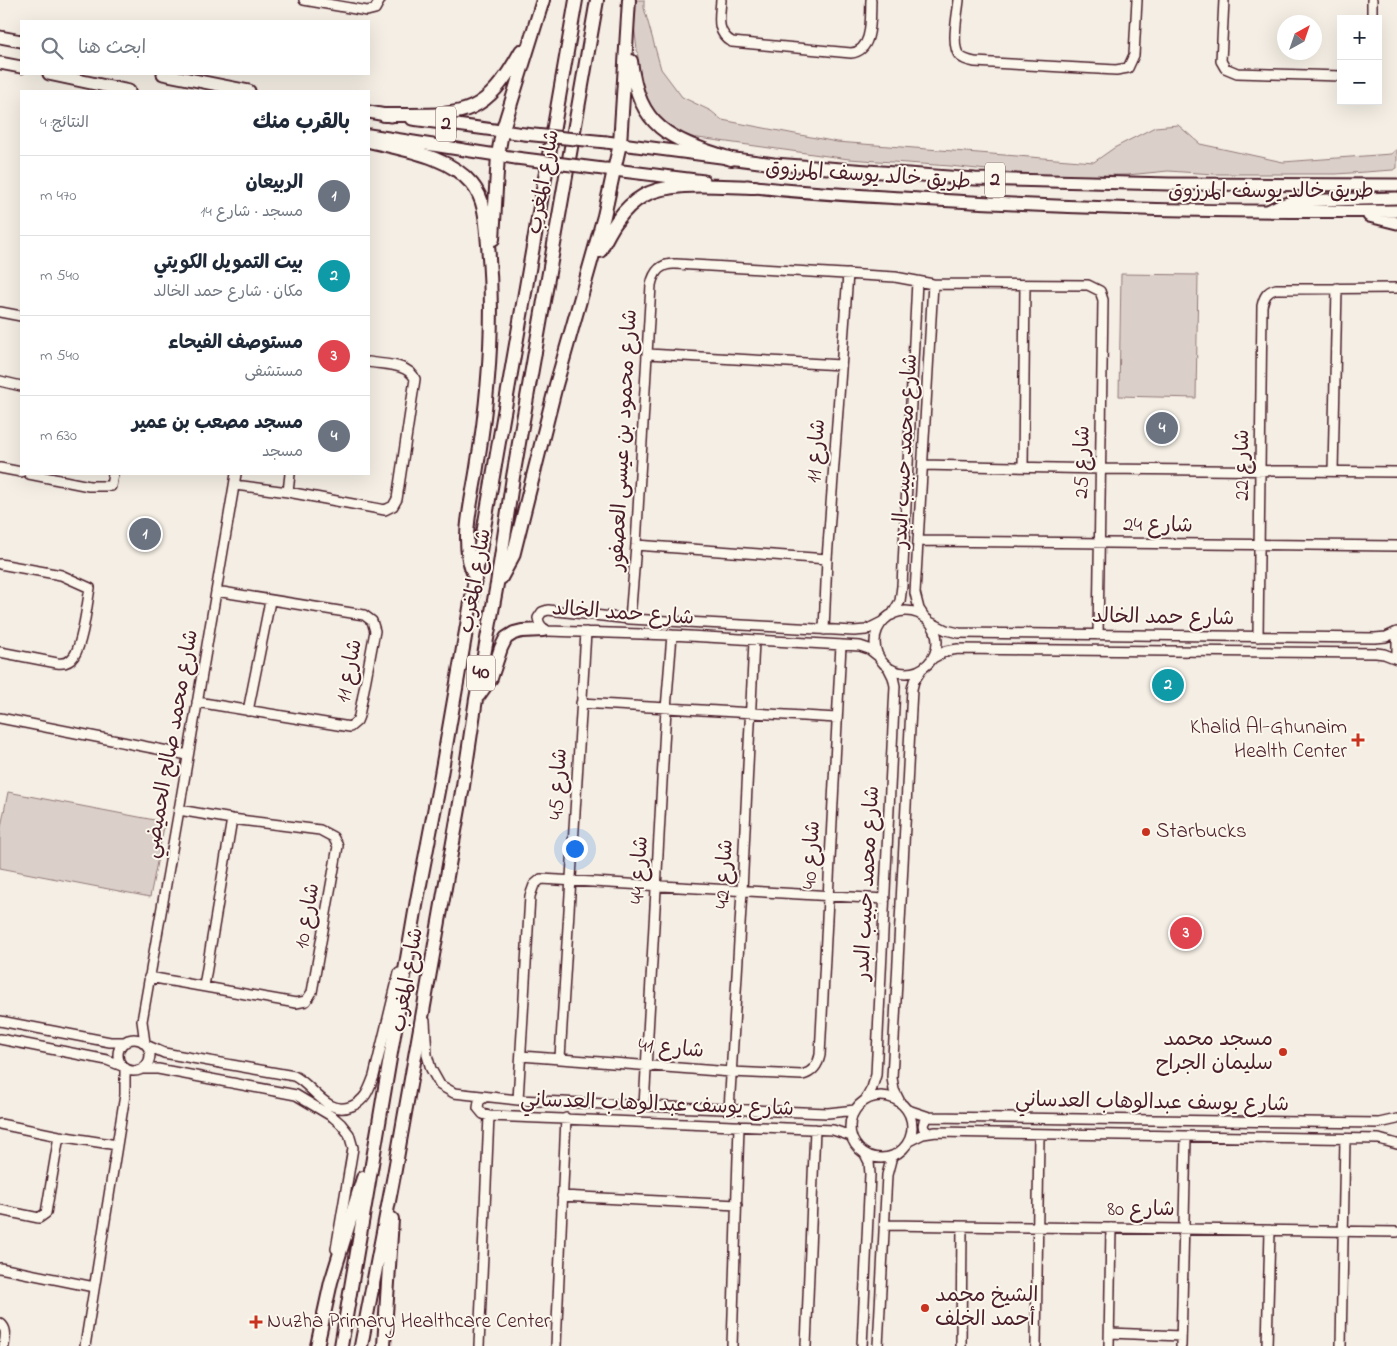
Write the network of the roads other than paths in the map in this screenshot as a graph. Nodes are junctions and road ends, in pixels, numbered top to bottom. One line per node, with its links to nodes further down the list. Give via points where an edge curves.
1 (304, 0): 2 (street, via 367,11 375,9)
2 (380, 0)
3 (543, 0): 14 (highway)
4 (576, 0): 81 (highway, شارع المغرب / 40)
5 (597, 0): 82 (highway, شارع المغرب / 40)
6 (629, 0): 15 (highway)
7 (721, 0): 8 (street, via 719,27 724,37 732,42 851,53 862,50 868,39)
8 (871, 0)
9 (959, 0): 10 (street, via 955,47 964,59 1116,70 1128,68 1133,58)
10 (1137, 0)
11 (1224, 0): 22 (street, via 1221,61 1227,70 1236,73)
12 (1372, 0): 13 (street)
13 (1372, 15)
14 (535, 24): 26 (highway, via 500,85 486,100 468,110 447,114); 27 (highway)
15 (628, 26): 30 (highway); 32 (highway, via 636,92 650,118 669,134)
16 (0, 36): 17 (main road)
17 (20, 42)
18 (0, 63): 19 (main road)
19 (20, 68)
20 (53, 75): 23 (main road)
21 (168, 75): 24 (main road)
22 (1337, 76)
23 (124, 90)
24 (244, 90)
25 (370, 112): 26 (main road, طريق خالد يوسف المرزوق / 2)
26 (384, 115): 27 (main road, طريق خالد يوسف المرزوق / 2)
27 (502, 132): 30 (main road, طريق خالد يوسف المرزوق / 2, bridge); 31 (highway)
28 (370, 135): 31 (main road, طريق خالد يوسف المرزوق / 2)
29 (370, 141): 42 (highway, via 442,162 472,183 484,206)
30 (620, 144): 32 (main road, طريق خالد يوسف المرزوق / 2); 33 (highway)
31 (498, 155): 33 (main road, طريق خالد يوسف المرزوق / 2, bridge); 42 (highway)
32 (731, 159): 34 (main road, طريق خالد يوسف المرزوق / 2, via 975,180 1169,184)
33 (609, 170): 35 (main road, طريق خالد يوسف المرزوق / 2); 45 (highway, via 604,216)
34 (1394, 183)
35 (754, 187): 39 (main road, طريق خالد يوسف المرزوق / 2, via 999,204); 45 (highway, via 679,187 643,196 619,218)
36 (1397, 198): 39 (main road, via 1295,201)
37 (1359, 211): 38 (main road, طريق خالد يوسف المرزوق / 2); 39 (main road, طريق خالد يوسف المرزوق / 2); 40 (main road)
38 (1397, 211)
39 (1266, 212)
40 (1397, 223)
41 (848, 274): 43 (street, via 895,276); 51 (street, شارع محمود بن عيسى العصفور, via 676,264 661,267 654,274 651,285); 53 (street, شارع 11)
42 (491, 276): 81 (highway, via 492,307 483,427 466,540)
43 (917, 281): 44 (street); 56 (street, شارع محمد حبيب البدر)
44 (933, 284): 46 (street); 57 (street, شارع محمد حبيب البدر)
45 (586, 285): 82 (highway, via 556,385 513,556)
46 (1025, 285): 62 (street); 63 (street, شارع 25, via 1088,285 1100,291 1103,300)
47 (1336, 288): 48 (street); 64 (street, شارع 22, via 1276,289 1266,295 1262,306); 65 (street)
48 (1397, 288)
49 (0, 312): 50 (street)
50 (20, 316)
51 (648, 354): 53 (street); 76 (street, شارع محمود بن عيسى العصفور)
52 (370, 362): 73 (street, via 401,367 415,379 396,503 384,510)
53 (840, 365): 79 (street, شارع 11)
54 (0, 381): 55 (street)
55 (20, 386)
56 (911, 404): 57 (street, via 918,410); 58 (street, شارع محمد حبيب البدر)
57 (926, 406): 59 (street, شارع محمد حبيب البدر)
58 (910, 421): 59 (street, via 918,418); 83 (street, شارع محمد حبيب البدر)
59 (925, 424): 60 (street, شارع محمد حبيب البدر)
60 (923, 465): 62 (street); 74 (street, شارع محمد حبيب البدر)
61 (0, 468): 66 (street)
62 (1023, 468): 63 (street)
63 (1101, 469): 64 (street); 75 (street, شارع 25)
64 (1260, 470): 65 (street); 77 (street, شارع 22)
65 (1332, 471): 67 (street)
66 (20, 472)
67 (1397, 472)
68 (34, 475): 69 (street, via 90,486 110,486)
69 (113, 475)
70 (236, 475): 72 (street, شارع محمد صالح الحميضي)
71 (290, 475): 73 (street)
72 (235, 485): 73 (street); 85 (street, شارع محمد صالح الحميضي)
73 (288, 492)
74 (919, 541): 75 (street, شارع 24); 84 (street, شارع محمد حبيب البدر)
75 (1099, 543): 77 (street, شارع 24); 99 (street, شارع 25)
76 (636, 545): 79 (street); 88 (street, شارع محمود بن عيسى العصفور)
77 (1260, 545): 78 (street, شارع 24); 103 (street, شارع 22)
78 (1397, 546)
79 (827, 559): 94 (street, شارع 11)
80 (0, 564): 109 (street, via 61,575 90,588 79,645 70,660 57,664)
81 (475, 578): 140 (highway, شارع المغرب / 40)
82 (497, 584): 119 (highway, شارع المغرب / 40)
83 (902, 586): 84 (street, via 908,592); 87 (street, شارع محمد حبيب البدر, via 900,601)
84 (916, 588): 89 (street, شارع محمد حبيب البدر, via 916,601)
85 (216, 591): 86 (street, شارع 11); 121 (street, شارع محمد صالح الحميضي)
86 (270, 601): 124 (street); 124 (street, شارع 11, via 364,615 372,621 375,631 359,719 350,727)
87 (892, 614): 89 (street, via 909,611); 90 (street)
88 (630, 618): 91 (street, شارع حمد الخالد); 93 (street, شارع حمد الخالد, via 545,610 538,618)
89 (927, 620): 97 (street, شارع حمد الخالد); 114 (street, via 936,632 937,646)
90 (882, 622): 94 (street, شارع حمد الخالد, via 859,631); 113 (street, via 875,641)
91 (702, 623): 92 (street, شارع حمد الخالد); 102 (street, via 706,632)
92 (724, 624): 94 (street, شارع حمد الخالد); 104 (street, via 718,632)
93 (544, 630): 95 (street, شارع حمد الخالد); 119 (highway, via 522,631 506,638 491,678)
94 (824, 630)
95 (586, 632): 98 (street, شارع حمد الخالد); 122 (street, شارع 45)
96 (1397, 632): 103 (street, شارع حمد الخالد, via 1375,638)
97 (958, 633): 99 (street, شارع حمد الخالد); 108 (street, via 953,641)
98 (672, 635): 102 (street, شارع حمد الخالد); 123 (street, شارع 44)
99 (1098, 635): 100 (street, شارع حمد الخالد)
100 (1172, 636): 101 (street, شارع حمد الخالد); 110 (street, via 1177,640 1177,647)
101 (1190, 636): 103 (street, شارع حمد الخالد); 111 (street, via 1186,641)
102 (701, 637): 104 (street, شارع حمد الخالد)
103 (1258, 637)
104 (722, 638): 106 (street, شارع حمد الخالد)
105 (1397, 640): 112 (street)
106 (754, 641): 107 (street, شارع حمد الخالد); 125 (street, شارع 42)
107 (841, 645): 113 (street, شارع حمد الخالد, via 865,647); 127 (street, شارع 40)
108 (958, 649): 110 (street, شارع حمد الخالد); 114 (street, شارع حمد الخالد)
109 (0, 652)
110 (1172, 652): 111 (street, شارع حمد الخالد)
111 (1190, 652): 115 (street, شارع حمد الخالد, via 1380,653)
112 (1397, 652)
113 (878, 656): 116 (street)
114 (933, 658): 117 (street)
115 (1397, 659)
116 (888, 667): 117 (street, via 904,673); 118 (street, شارع محمد حبيب البدر, via 895,682)
117 (920, 670): 120 (street, شارع محمد حبيب البدر, via 914,681)
118 (895, 698): 120 (street, via 906,695); 129 (street, شارع محمد حبيب البدر)
119 (476, 699): 147 (highway, شارع المغرب / 40)
120 (911, 700): 130 (street, شارع محمد حبيب البدر)
121 (197, 702): 124 (street, شارع 11); 128 (street, شارع محمد صالح الحميضي)
122 (581, 702): 123 (street); 135 (street, شارع 45)
123 (666, 709): 125 (street); 136 (street, شارع 44)
124 (248, 710)
125 (751, 714): 127 (street); 137 (street, شارع 42)
126 (0, 718): 128 (street)
127 (837, 718): 138 (street, شارع 40)
128 (188, 755): 133 (street, شارع محمد صالح الحميضي)
129 (891, 782): 130 (street, via 895,788); 131 (street, شارع محمد حبيب البدر)
130 (907, 786): 132 (street, شارع محمد حبيب البدر)
131 (890, 805): 132 (street, via 896,802); 139 (street, شارع محمد حبيب البدر)
132 (906, 808): 143 (street, شارع محمد حبيب البدر)
133 (179, 810): 134 (street, شارع 10); 141 (street, شارع محمد صالح الحميضي)
134 (232, 819): 144 (street); 144 (street, شارع 10, via 320,830 333,837 338,846 312,992 308,999 296,1003)
135 (571, 880): 136 (street); 153 (street, via 543,878 534,885 530,896); 154 (street, شارع 45)
136 (656, 886): 137 (street); 155 (street, شارع 44)
137 (742, 891): 138 (street); 159 (street, شارع 42)
138 (827, 895): 139 (street); 157 (street, شارع 40, via 820,1056)
139 (885, 899): 142 (street, شارع محمد حبيب البدر)
140 (417, 900): 160 (street, via 374,1076 364,1098 346,1108 333,1107 300,1079); 186 (highway, شارع المغرب / 40)
141 (149, 977): 144 (street, شارع 10); 148 (street, شارع محمد صالح الحميضي)
142 (881, 981): 143 (street, via 891,987); 145 (street, شارع محمد حبيب البدر)
143 (896, 983): 146 (street, شارع محمد حبيب البدر)
144 (204, 986)
145 (880, 1001): 146 (street); 161 (street, شارع محمد حبيب البدر)
146 (896, 1002): 162 (street, شارع محمد حبيب البدر)
147 (424, 1007): 165 (street, شارع يوسف عبدالوهاب العدساني, via 427,1055 437,1081 454,1093); 200 (highway, شارع المغرب / 40)
148 (142, 1021): 151 (street, شارع محمد صالح الحميضي); 152 (street, شارع محمد صالح الحميضي)
149 (0, 1022): 151 (street, via 110,1042)
150 (0, 1039): 156 (street, via 107,1060)
151 (128, 1041): 152 (street, via 138,1040); 156 (street, via 119,1053)
152 (145, 1044): 158 (street, via 150,1058 147,1065); 160 (street, via 164,1053)
153 (521, 1056): 154 (street, شارع 41); 167 (street)
154 (560, 1058): 155 (street, شارع 41)
155 (646, 1065): 159 (street, شارع 41); 169 (street, شارع 44)
156 (124, 1067): 158 (street); 164 (street)
157 (815, 1067): 159 (street, شارع 41, via 802,1074)
158 (139, 1070): 163 (street, via 158,1069); 164 (street)
159 (731, 1072): 172 (street, شارع 42)
160 (288, 1074): 163 (street, via 294,1083)
161 (876, 1075): 162 (street, via 883,1081); 166 (street, شارع محمد حبيب البدر)
162 (892, 1078): 168 (street, شارع محمد حبيب البدر)
163 (286, 1093): 214 (street, via 303,1099 337,1120 352,1143 353,1153)
164 (125, 1095): 197 (street)
165 (485, 1097): 167 (street, شارع يوسف عبدالوهاب العدساني); 175 (street, شارع يوسف عبدالوهاب العدساني, via 479,1101 478,1108)
166 (866, 1099): 168 (street, via 883,1095); 173 (street)
167 (518, 1100): 169 (street, شارع يوسف عبدالوهاب العدساني)
168 (900, 1102): 174 (street)
169 (644, 1106): 170 (street, شارع يوسف عبدالوهاب العدساني)
170 (670, 1107): 171 (street, شارع يوسف عبدالوهاب العدساني); 181 (street, via 676,1115)
171 (696, 1108): 172 (street, شارع يوسف عبدالوهاب العدساني); 183 (street, via 688,1115)
172 (729, 1110): 173 (street, شارع يوسف عبدالوهاب العدساني, via 828,1114)
173 (854, 1110): 190 (street, via 850,1120)
174 (908, 1110): 176 (street, شارع يوسف عبدالوهاب العدساني); 195 (street, via 912,1125)
175 (489, 1116): 177 (street, شارع يوسف عبدالوهاب العدساني); 228 (street)
176 (929, 1117): 179 (street, شارع يوسف عبدالوهاب العدساني); 187 (street, via 923,1124)
177 (566, 1118): 181 (street, شارع يوسف عبدالوهاب العدساني); 201 (street)
178 (1397, 1119): 180 (street, شارع يوسف عبدالوهاب العدساني, via 1379,1123)
179 (1255, 1122): 180 (street, شارع يوسف عبدالوهاب العدساني); 192 (street, via 1260,1130)
180 (1280, 1122): 193 (street, via 1274,1130)
181 (672, 1123): 183 (street, شارع يوسف عبدالوهاب العدساني)
182 (0, 1124): 189 (street)
183 (692, 1124): 184 (street, شارع يوسف عبدالوهاب العدساني)
184 (739, 1126): 185 (street, شارع يوسف عبدالوهاب العدساني); 202 (street)
185 (815, 1129): 190 (street, شارع يوسف عبدالوهاب العدساني, via 836,1130); 231 (street)
186 (378, 1133): 214 (highway); 225 (highway, شارع المغرب / 40)
187 (928, 1133): 188 (street, شارع يوسف عبدالوهاب العدساني); 195 (street, شارع يوسف عبدالوهاب العدساني)
188 (1039, 1135): 191 (street, شارع يوسف عبدالوهاب العدساني); 206 (street)
189 (59, 1136): 197 (street); 203 (street, via 46,1212 39,1218)
190 (851, 1136): 198 (street)
191 (1186, 1137): 192 (street, شارع يوسف عبدالوهاب العدساني); 208 (street)
192 (1256, 1138): 193 (street, شارع يوسف عبدالوهاب العدساني)
193 (1280, 1138): 194 (street, شارع يوسف عبدالوهاب العدساني)
194 (1345, 1139): 196 (street, شارع يوسف عبدالوهاب العدساني, via 1383,1140); 210 (street)
195 (909, 1141): 199 (street)
196 (1397, 1144)
197 (117, 1145): 216 (street)
198 (865, 1154): 199 (street); 213 (street, via 870,1169)
199 (892, 1156): 204 (street, via 887,1171)
200 (394, 1175): 226 (highway, شارع المغرب / 40); 227 (highway)
201 (562, 1196): 202 (street); 229 (street)
202 (736, 1205): 230 (street)
203 (0, 1210)
204 (886, 1225): 205 (street, شارع 80); 215 (street)
205 (962, 1227): 206 (street, شارع 80); 234 (street)
206 (1038, 1227): 207 (street, شارع 80); 235 (street)
207 (1111, 1228): 208 (street, شارع 80); 220 (street)
208 (1184, 1228): 209 (street, شارع 80); 221 (street)
209 (1270, 1230): 210 (street, شارع 80); 238 (street)
210 (1344, 1231): 211 (street, شارع 80); 239 (street)
211 (1397, 1232)
212 (0, 1268): 216 (street)
213 (865, 1281): 215 (street, via 868,1287 876,1289); 218 (street)
214 (330, 1282): 224 (highway)
215 (882, 1285): 217 (street)
216 (94, 1287): 223 (street)
217 (881, 1305): 218 (street, via 869,1303); 233 (street)
218 (863, 1306): 232 (street)
219 (0, 1323): 222 (street, via 6,1332)
220 (1110, 1333): 221 (street); 236 (street)
221 (1182, 1336): 237 (street)
222 (4, 1346)
223 (85, 1346)
224 (317, 1346)
225 (341, 1346)
226 (361, 1346)
227 (384, 1346)
228 (480, 1346)
229 (556, 1346)
230 (732, 1346)
231 (806, 1346)
232 (862, 1346)
233 (878, 1346)
234 (961, 1346)
235 (1036, 1346)
236 (1110, 1346)
237 (1181, 1346)
238 (1267, 1346)
239 (1342, 1346)

